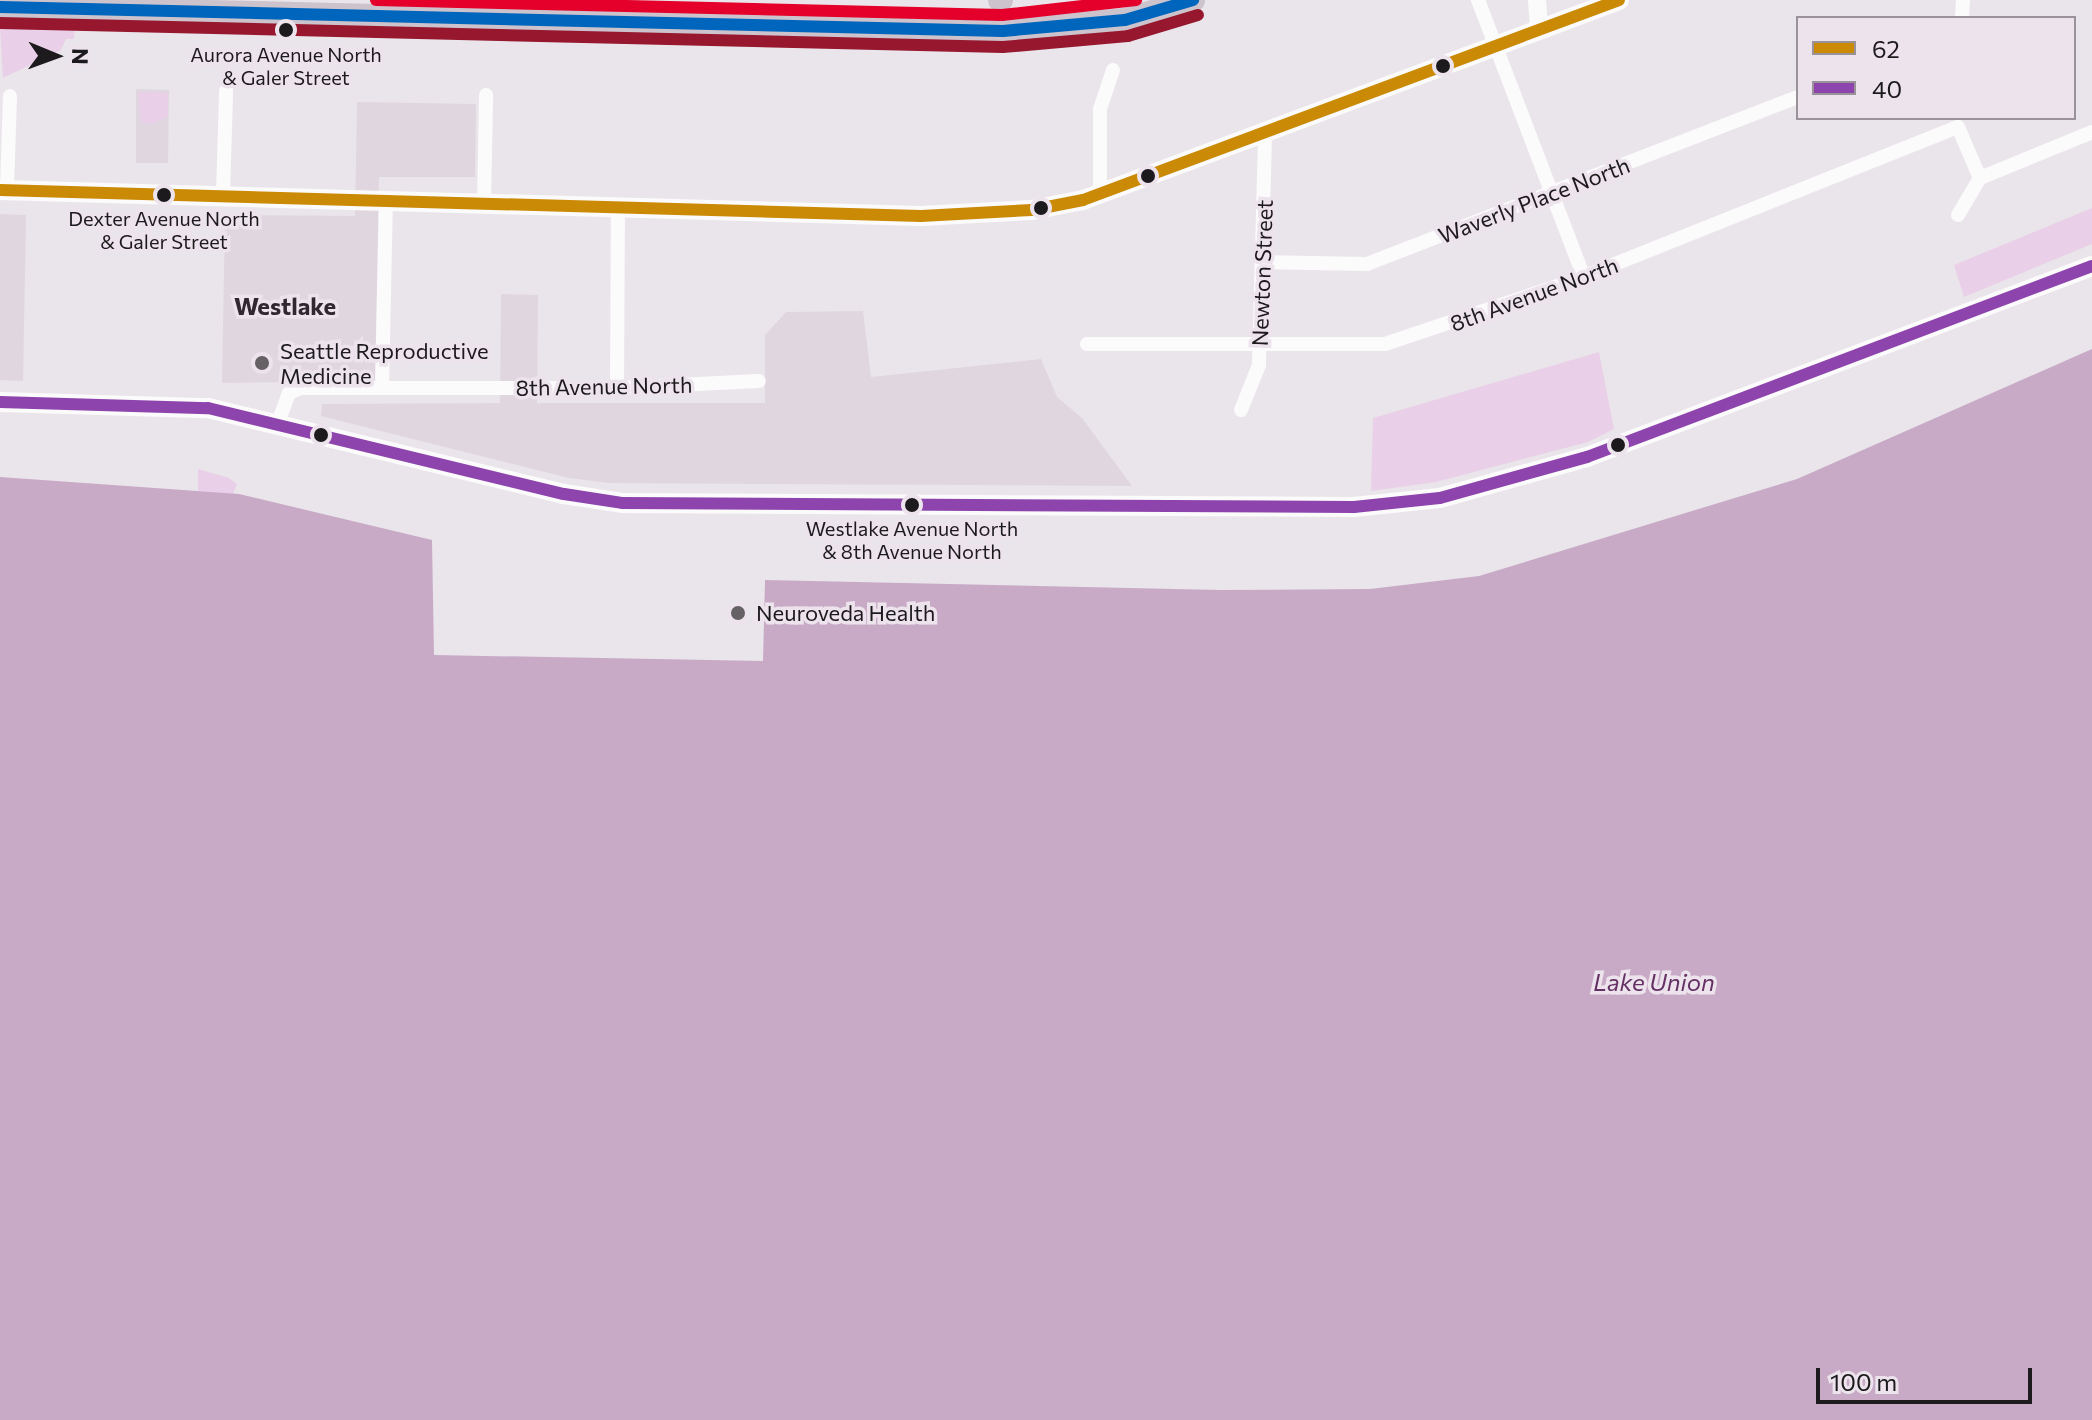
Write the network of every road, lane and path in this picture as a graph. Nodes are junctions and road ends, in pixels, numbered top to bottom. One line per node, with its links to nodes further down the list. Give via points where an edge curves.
1 (1193, 0): 5 (highway, via 1125,20 1003,31)
2 (1478, 0): 7 (street)
3 (1537, 0): 6 (street)
4 (1619, 0): 6 (main road)
5 (0, 7)
6 (1539, 30): 7 (main road)
7 (1497, 46): 14 (main road); 17 (street)
8 (1113, 70): 18 (street, via 1100,109)
9 (226, 91): 19 (street)
10 (486, 95): 21 (street)
11 (10, 96): 16 (street)
12 (1796, 98): 17 (street, Waverly Place North)
13 (2092, 132): 15 (street)
14 (1265, 133): 18 (main road); 24 (street, Newton Street)
15 (1980, 178): 23 (street); 26 (street, 8th Avenue North, via 1958,127)
16 (4, 190): 19 (main road)
17 (1553, 193): 24 (street, Waverly Place North, via 1367,264); 26 (street)
18 (1100, 194): 22 (main road, via 1040,209 921,216)
19 (223, 195): 20 (main road)
20 (386, 199): 21 (main road); 30 (street)
21 (484, 204): 22 (main road)
22 (618, 207): 31 (street)
23 (1958, 215)
24 (1263, 262): 28 (street, Newton Street)
25 (2092, 266): 34 (main road, via 1620,446 1410,503 1174,508 623,503 498,479)
26 (1584, 277): 28 (street, 8th Avenue North, via 1385,344)
27 (1087, 344): 28 (street, 8th Avenue North)
28 (1260, 346): 33 (street, Newton Street, via 1259,365)
29 (759, 381): 31 (street, 8th Avenue North)
30 (382, 388): 31 (street, 8th Avenue North); 34 (street, 8th Avenue North, via 301,388 289,393)
31 (617, 388)
32 (0, 402): 34 (main road, via 208,408)
33 (1241, 410)
34 (278, 423)

